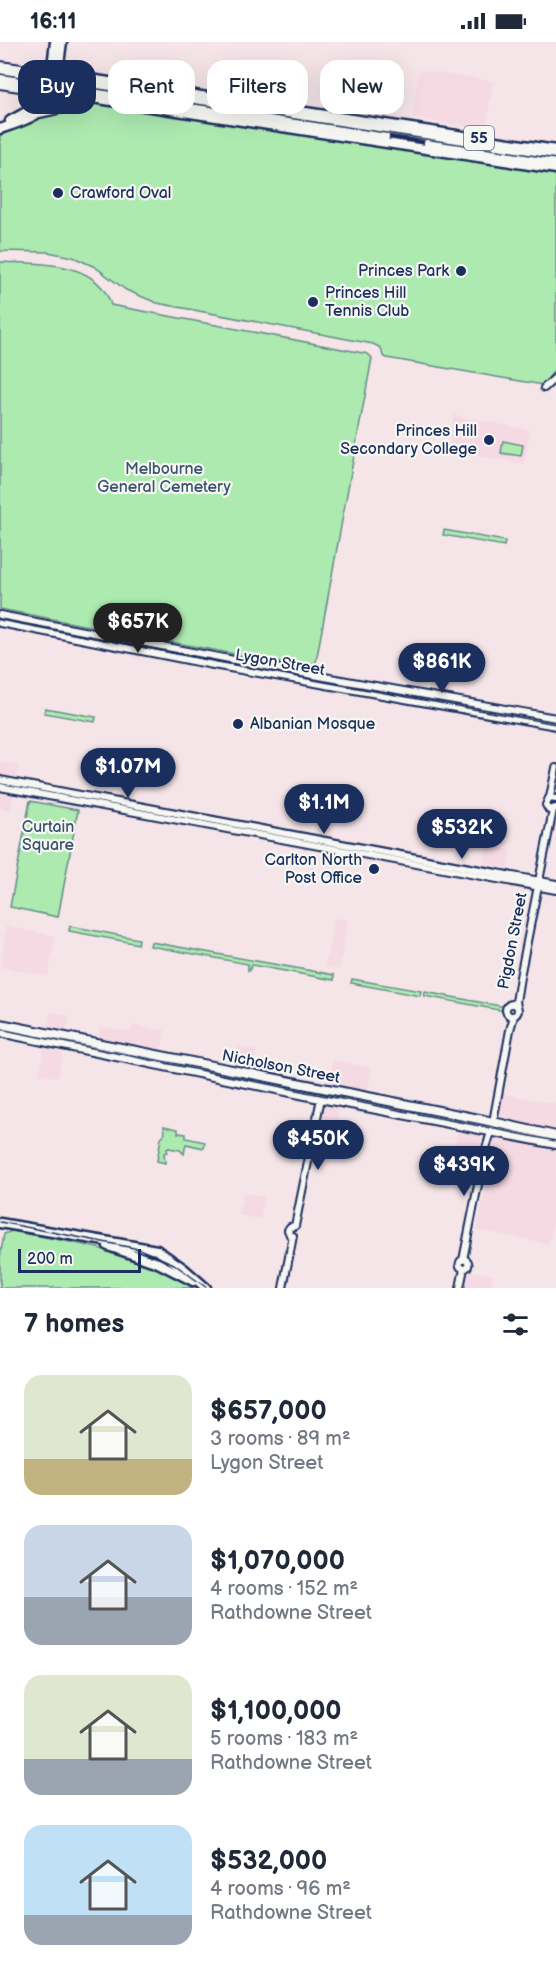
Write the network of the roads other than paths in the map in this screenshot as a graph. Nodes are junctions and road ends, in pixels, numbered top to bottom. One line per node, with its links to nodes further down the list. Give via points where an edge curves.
1 (55, 42): 3 (highway)
2 (62, 42): 4 (highway)
3 (54, 60)
4 (58, 60)
5 (1, 71): 6 (main road, 55); 7 (main road, 55)
6 (18, 75)
7 (18, 75)
8 (0, 84): 9 (main road, 55)
9 (18, 84)
10 (96, 85): 12 (highway, 55)
11 (195, 106): 12 (highway, 55)
12 (199, 106): 15 (highway, 55); 15 (highway, 55)
13 (22, 114): 16 (highway)
14 (35, 114): 16 (highway)
15 (275, 117): 17 (highway, 55); 17 (highway, 55, via 343,134)
16 (0, 128)
17 (400, 135): 18 (highway, 55)
18 (482, 148): 19 (highway, 55); 19 (highway, 55)
19 (553, 159)
20 (556, 378): 21 (street)
21 (547, 389)
22 (0, 615): 24 (street, Lygon Street)
23 (0, 623): 25 (street, Lygon Street)
24 (52, 625): 25 (street); 26 (street, Lygon Street)
25 (51, 633): 26 (street, Lygon Street)
26 (118, 642): 27 (street, Lygon Street)
27 (161, 650): 28 (street, Lygon Street); 29 (street, Lygon Street)
28 (199, 653): 29 (street); 30 (street, Lygon Street)
29 (198, 662): 32 (street, Lygon Street)
30 (305, 674): 31 (street, Lygon Street); 32 (street)
31 (318, 680): 32 (street, Lygon Street); 33 (street, Lygon Street); 34 (street, Lygon Street)
32 (303, 681)
33 (398, 690): 34 (street); 35 (street, Lygon Street)
34 (397, 698): 35 (street, Lygon Street)
35 (483, 710): 36 (street, Lygon Street)
36 (530, 718): 37 (street, Lygon Street); 38 (street, Lygon Street)
37 (556, 718)
38 (556, 726)
39 (556, 768): 42 (street)
40 (0, 780): 44 (street)
41 (0, 787): 44 (street)
42 (554, 796): 43 (street, Pigdon Street, via 546,802)
43 (552, 809): 45 (street, Pigdon Street)
44 (274, 835): 45 (street)
45 (536, 883): 46 (street); 47 (street); 53 (street, Pigdon Street, via 514,1005 519,1009 511,1016)
46 (556, 884)
47 (556, 890)
48 (0, 1024): 50 (main road, Nicholson Street)
49 (0, 1032): 51 (main road, Nicholson Street)
50 (322, 1088): 51 (main road); 52 (main road, Nicholson Street)
51 (321, 1098): 52 (main road, Nicholson Street); 60 (street, via 295,1226 288,1230 293,1236)
52 (388, 1106): 53 (main road, Nicholson Street); 54 (main road, Nicholson Street)
53 (491, 1122): 54 (main road); 55 (main road, Nicholson Street)
54 (489, 1132): 55 (main road, Nicholson Street); 61 (street, via 464,1260 460,1263)
55 (550, 1137): 56 (main road, Nicholson Street)
56 (556, 1144)
57 (0, 1223): 58 (highway)
58 (85, 1239): 59 (highway, via 158,1263); 59 (highway, via 161,1252)
59 (205, 1288)
60 (283, 1288)
61 (460, 1288)

